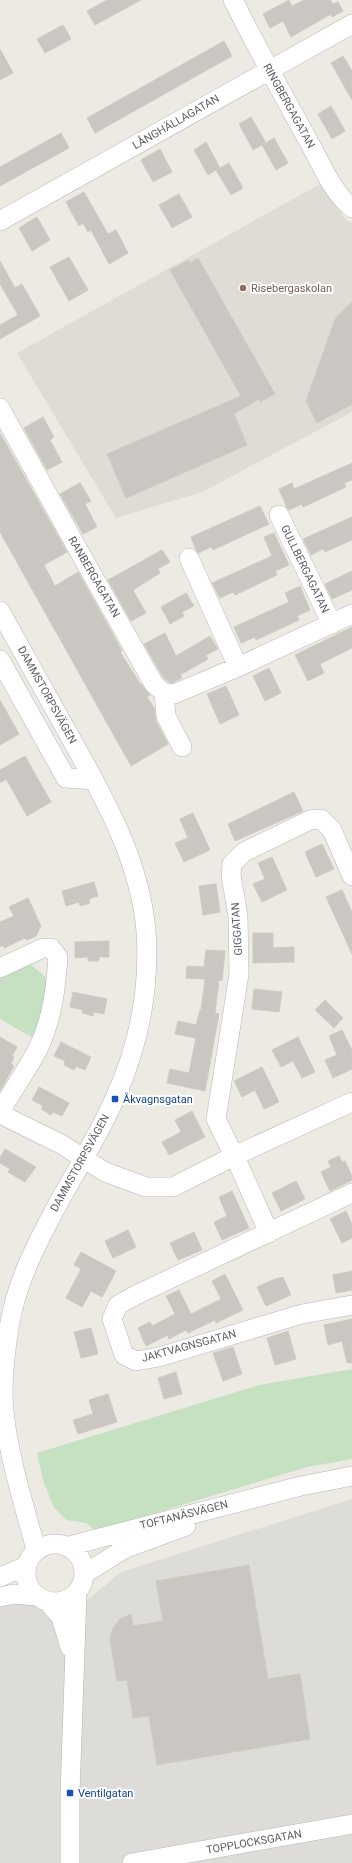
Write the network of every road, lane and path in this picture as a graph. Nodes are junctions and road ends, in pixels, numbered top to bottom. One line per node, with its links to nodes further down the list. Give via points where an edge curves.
1 (233, 0): 3 (street, RINGBERGAGATAN)
2 (352, 24): 3 (street, LÅNGHÄLLAGATAN)
3 (269, 70): 4 (street, RINGBERGAGATAN, via 342,200); 5 (street, LÅNGHÄLLAGATAN)
4 (352, 208)
5 (0, 221)
6 (0, 408): 14 (street, RANBERGAGATAN, via 154,684)
7 (279, 515): 11 (street, GULLBERGAGATAN)
8 (189, 558): 13 (street)
9 (0, 611): 16 (street, DAMMSTORPSVÄGEN)
10 (352, 614): 11 (street, GULLBERGAGATAN)
11 (332, 624): 13 (street, GULLBERGAGATAN)
12 (0, 660): 16 (street, via 66,778)
13 (238, 667): 14 (street, GULLBERGAGATAN, via 174,694)
14 (164, 693): 15 (street, via 166,716)
15 (182, 747)
16 (94, 780): 22 (street, DAMMSTORPSVÄGEN, via 119,828 132,865 146,930 147,975 144,1005 133,1051 115,1099)
17 (352, 876): 21 (street, GIGGATAN, via 332,830 322,819 310,820 244,852 232,864 231,876 238,916 239,974 216,1119)
18 (0, 968): 20 (street, via 43,948 51,948 58,957 50,1016 38,1048)
19 (352, 1102): 21 (street)
20 (0, 1113): 22 (street)
21 (234, 1156): 22 (street, via 173,1187 146,1187 105,1172); 24 (street)
22 (83, 1158): 28 (street, DAMMSTORPSVÄGEN, via 35,1246 19,1288 11,1320 4,1372 4,1410 9,1448)
23 (352, 1193): 24 (street, JAKTVAGNSGATAN)
24 (268, 1233): 25 (street, JAKTVAGNSGATAN, via 118,1305 112,1319 124,1354 136,1361 159,1357 302,1314)
25 (352, 1305)
26 (352, 1476): 27 (street, TOFTANÄSVÄGEN)
27 (300, 1486): 29 (street, TOFTANÄSVÄGEN); 31 (street, TOFTANÄSVÄGEN, via 126,1548)
28 (24, 1504): 29 (street, DAMMSTORPSVÄGEN); 30 (street, DAMMSTORPSVÄGEN)
29 (63, 1545): 30 (street, TOFTANÄSVÄGEN, via 45,1544); 31 (street, via 76,1552 82,1561)
30 (31, 1558): 32 (street, TOFTANÄSVÄGEN); 35 (street, via 26,1579 30,1588)
31 (84, 1574): 33 (street)
32 (0, 1577)
33 (77, 1593): 35 (street, via 58,1602); 36 (street)
34 (0, 1597): 35 (street, via 14,1594)
35 (42, 1598): 36 (street, via 61,1617)
36 (75, 1666): 38 (street)
37 (352, 1824): 39 (street, TOPPLOCKSGATAN)
38 (70, 1863)
39 (132, 1863)

